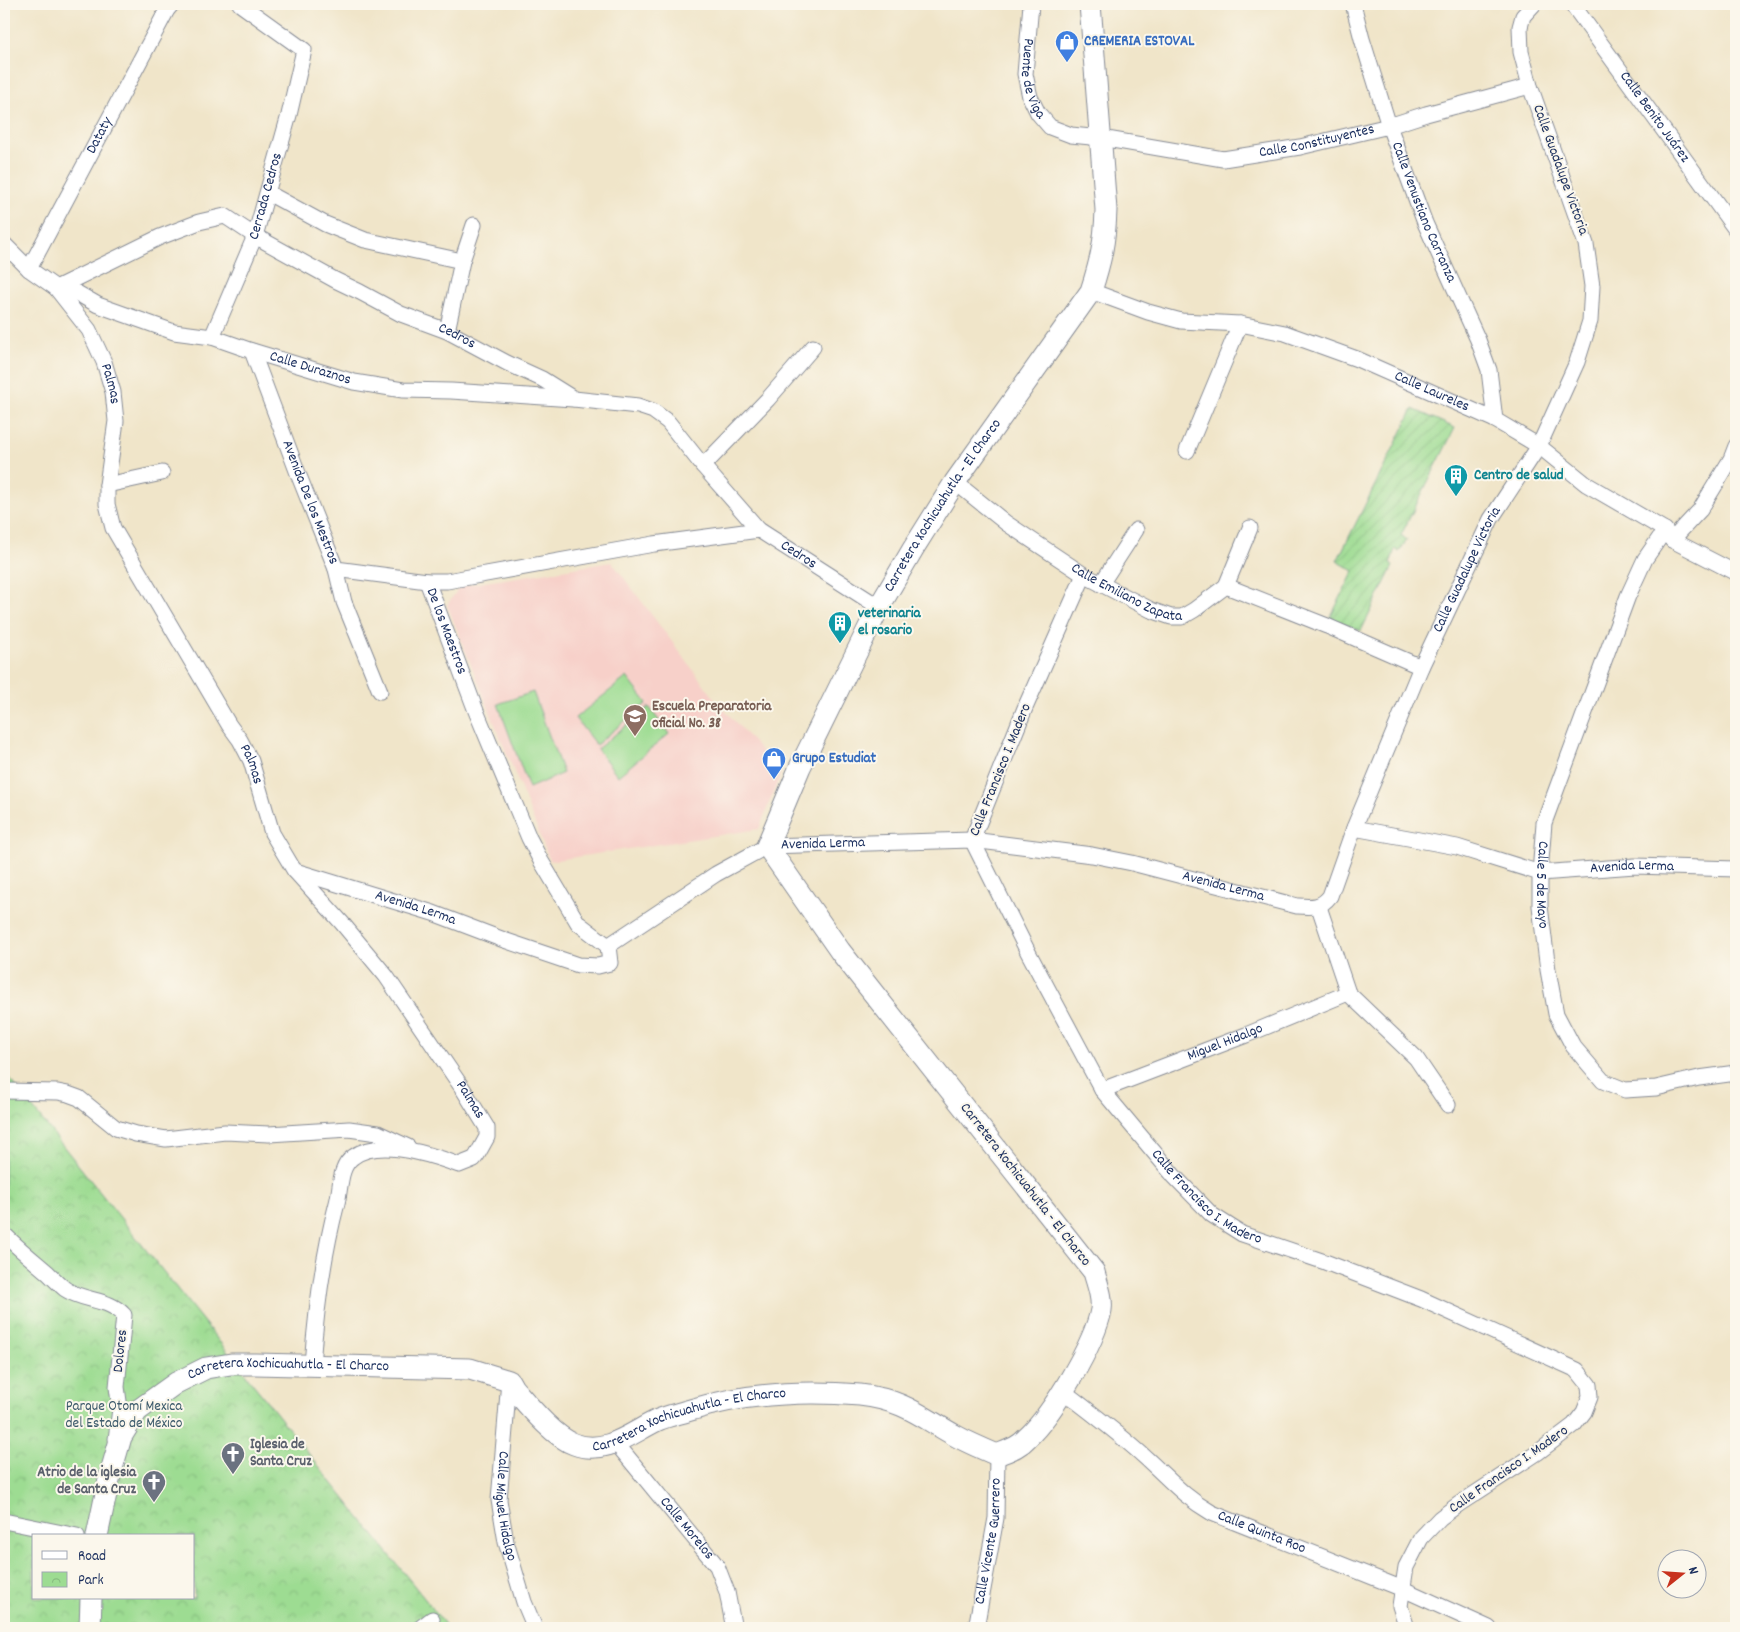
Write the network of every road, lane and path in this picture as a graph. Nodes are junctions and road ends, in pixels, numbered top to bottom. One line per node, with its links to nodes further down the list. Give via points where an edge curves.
1 (240, 4): 11 (street, Cerrada Cedros, via 304,50)
2 (1031, 4): 10 (street, Puente de Viga, via 1025,74 1038,113 1050,127 1071,135)
3 (1090, 4): 10 (main road, Carretera Xochicuahutla - El Charco)
4 (1354, 4): 9 (street, Calle Venustiano Carranza)
5 (1534, 4): 8 (street, Calle Guadalupe Victoria, via 1523,16 1520,27 1521,52)
6 (1572, 4): 13 (street, Calle Benito Juárez)
7 (165, 6): 17 (street, Dataty)
8 (1530, 86): 9 (street, Calle Constituyentes); 27 (street, Calle Guadalupe Victoria, via 1586,244 1592,286 1590,321 1578,362)
9 (1389, 126): 10 (street, Calle Constituyentes, via 1300,147 1223,159); 26 (street, Calle Venustiano Carranza, via 1425,223 1486,362)
10 (1101, 138): 19 (main road, Carretera Xochicuahutla - El Charco, via 1105,234)
11 (268, 193): 14 (street, Cerrada Cedros); 16 (street, via 326,224 366,240)
12 (474, 225): 16 (street)
13 (1736, 230)
14 (255, 236): 18 (street, Cedros, via 225,216 209,218 160,237); 21 (street, Cedros, via 401,314); 22 (street, Cerrada Cedros)
15 (4, 244): 17 (street)
16 (462, 261): 21 (street)
17 (29, 269): 18 (street)
18 (56, 288): 22 (street, Calle Duraznos, via 77,293 98,305 174,332); 33 (street, Palmas, via 89,330 113,392 116,421)
19 (1091, 291): 20 (street, Calle Laureles, via 1181,321); 32 (main road, Carretera Xochicuahutla - El Charco)
20 (1240, 324): 26 (street, Calle Laureles, via 1319,344); 29 (street)
21 (448, 331): 25 (street, Cedros, via 542,378)
22 (212, 336): 24 (street, Calle Duraznos)
23 (813, 347): 30 (street)
24 (252, 352): 25 (street, Calle Duraznos, via 354,382 403,390 451,390); 38 (street, Avenida De los Mestros)
25 (574, 400): 30 (street, Cedros, via 638,406 653,411 668,422)
26 (1495, 420): 27 (street, Calle Laureles)
27 (1539, 446): 37 (street, Calle Laureles, via 1586,484); 45 (street, Calle Guadalupe Victoria, via 1491,519)
28 (1736, 446): 37 (street, Calle 5 de Mayo, via 1700,510)
29 (1187, 451)
30 (703, 466): 35 (street, Cedros)
31 (162, 473): 33 (street)
32 (955, 482): 40 (street, Calle Emiliano Zapata, via 1006,523); 44 (main road, Carretera Xochicuahutla - El Charco)
33 (107, 485): 51 (street, Palmas, via 107,504 113,528 240,740 250,761 272,833)
34 (1250, 528): 43 (street)
35 (759, 530): 41 (street, De los Maestros, via 644,546 447,581); 44 (street, Cedros)
36 (1136, 530): 42 (street)
37 (1668, 535): 39 (street, Calle Laureles); 52 (street, Calle 5 de Mayo, via 1644,559 1628,596 1544,823)
38 (336, 569): 41 (street, Avenida De los Mestros); 46 (street, via 344,602)
39 (1736, 573)
40 (1084, 575): 42 (street, Calle Emiliano Zapata); 48 (street, Calle Francisco I. Madero, via 1025,708)
41 (427, 581): 54 (street, De los Maestros, via 529,838 578,923)
42 (1101, 584): 43 (street, Calle Emiliano Zapata, via 1171,617 1182,617)
43 (1226, 586): 45 (street)
44 (879, 607): 49 (main road, Carretera Xochicuahutla - El Charco, via 800,767)
45 (1421, 667): 47 (street, Calle Guadalupe Victoria)
46 (380, 691)
47 (1354, 828): 52 (street, Avenida Lerma, via 1457,847); 53 (street, Calle Guadalupe Victoria, via 1330,896)
48 (972, 840): 49 (street, Avenida Lerma); 53 (street, Avenida Lerma, via 1132,862 1297,906); 57 (street, Calle Francisco I. Madero)
49 (768, 846): 54 (street, Avenida Lerma, via 716,874); 64 (main road, Carretera Xochicuahutla - El Charco, via 840,951 1094,1272 1100,1291 1098,1322)
50 (1736, 869): 52 (street, Avenida Lerma, via 1635,866)
51 (294, 870): 54 (street, Avenida Lerma, via 433,913 578,965 610,963); 60 (street, Palmas, via 386,976 487,1128 484,1145 474,1159 460,1165)
52 (1540, 872): 56 (street, Calle 5 de Mayo, via 1540,906 1556,1014 1573,1046 1602,1081 1625,1090 1656,1088)
53 (1319, 906): 55 (street)
54 (608, 946)
55 (1348, 993): 57 (street, Miguel Hidalgo); 59 (street, via 1416,1058)
56 (1736, 1073)
57 (1102, 1090): 71 (street, Calle Francisco I. Madero, via 1174,1176 1212,1215 1228,1226 1242,1234 1421,1299 1578,1370 1589,1385 1590,1397 1574,1425 1446,1513 1421,1538 1406,1567)
58 (4, 1091): 60 (street, Palmas, via 68,1094 79,1098 116,1128 136,1134 166,1138 224,1132 269,1134 349,1129 378,1133)
59 (1448, 1105)
60 (418, 1152): 62 (street, Palmas, via 372,1149 351,1158 343,1172 316,1308)
61 (4, 1234): 67 (street, Dolores, via 65,1289 108,1304 124,1315 117,1387 120,1409)
62 (312, 1365): 63 (main road, Carretera Xochicuahutla - El Charco, via 470,1369); 67 (main road, Carretera Xochicuahutla - El Charco, via 231,1364 206,1368 176,1383 137,1411 121,1437)
63 (509, 1381): 65 (main road, Carretera Xochicuahutla - El Charco, via 561,1438 592,1448); 74 (street, Calle Miguel Hidalgo, via 500,1500 511,1561)
64 (1063, 1391): 66 (main road, Carretera Xochicuahutla - El Charco, via 1027,1439 1016,1448); 71 (street, Calle Quinta Roo, via 1147,1459 1181,1492 1212,1513)
65 (616, 1443): 66 (main road, Carretera Xochicuahutla - El Charco, via 659,1419 713,1403 750,1397 820,1393 858,1395 899,1403); 75 (street, Calle Morelos, via 717,1566 727,1592)
66 (997, 1455): 76 (street, Calle Vicente Guerrero, via 996,1518)
67 (110, 1475): 70 (main road, Carretera Xochicuahutla - El Charco)
68 (4, 1521): 69 (street)
69 (67, 1534)
70 (97, 1534)
71 (1403, 1590): 77 (street, Calle Francisco I. Madero, via 1400,1606); 78 (street, Calle Quinta Roo)
72 (91, 1600): 73 (main road)
73 (90, 1628)
74 (536, 1628)
75 (732, 1628)
76 (976, 1628)
77 (1407, 1628)
78 (1489, 1628)

